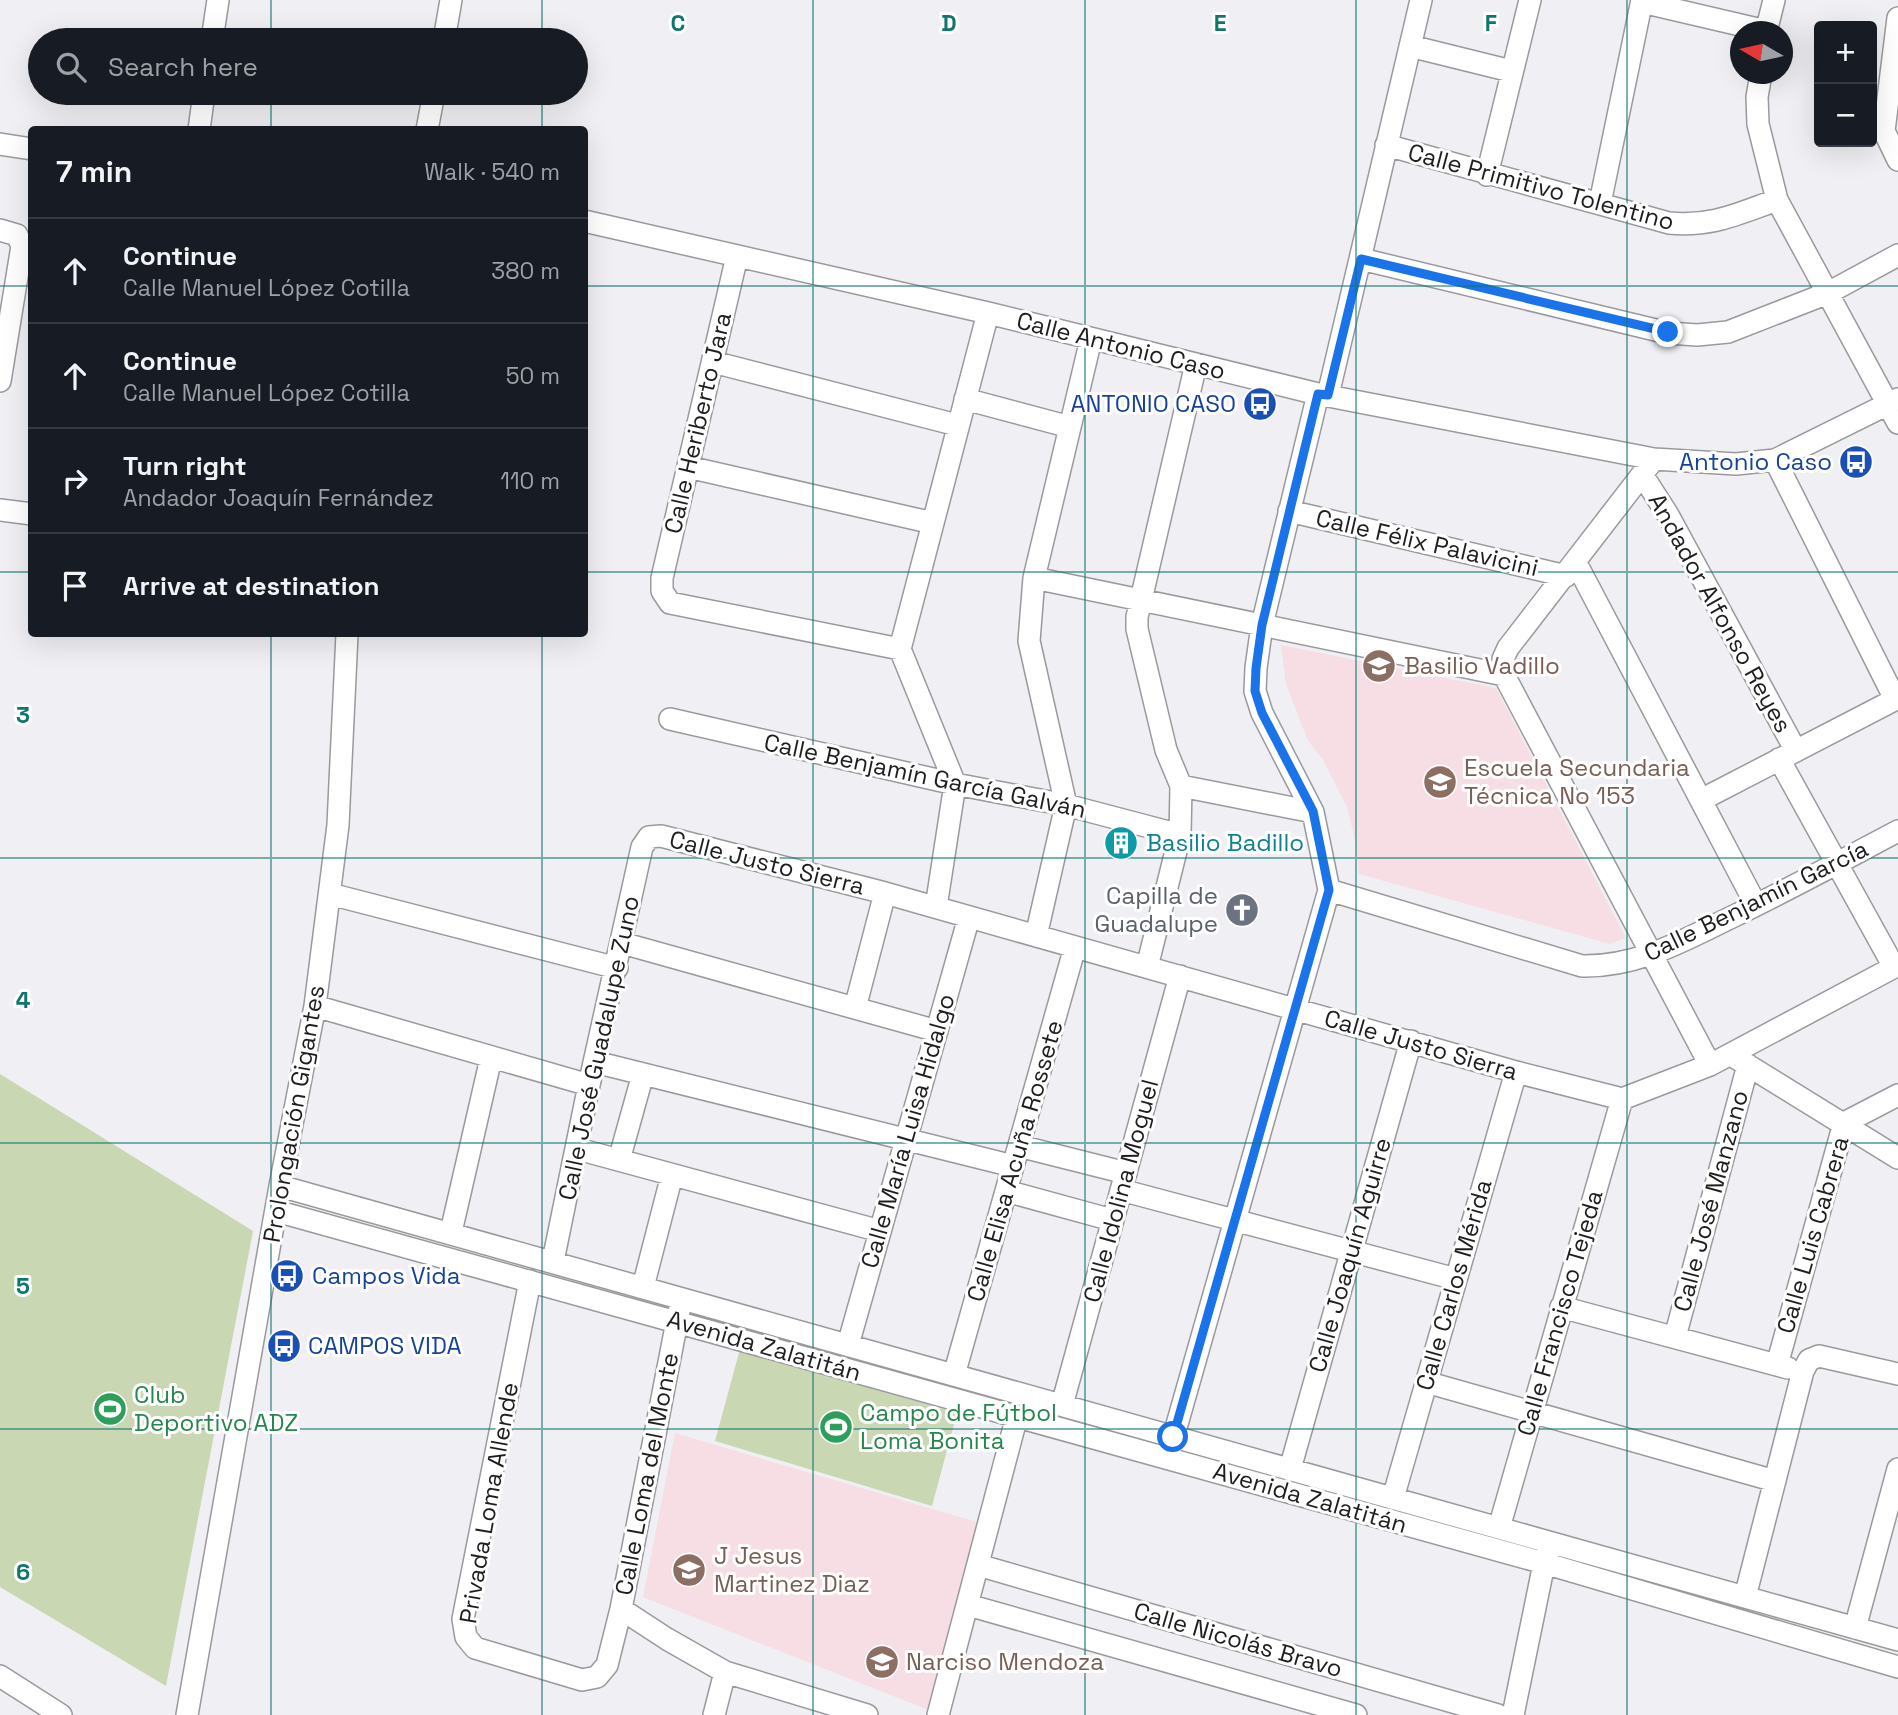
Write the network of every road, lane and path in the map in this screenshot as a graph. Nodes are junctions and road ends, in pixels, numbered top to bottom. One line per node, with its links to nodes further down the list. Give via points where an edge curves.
1 (218, 0): 10 (street)
2 (451, 0): 11 (street)
3 (1421, 0): 12 (street)
4 (1530, 0): 13 (street)
5 (1774, 0): 7 (street)
6 (1642, 1): 8 (street); 26 (street)
7 (1769, 21)
8 (1730, 22)
9 (1898, 24): 19 (street)
10 (214, 28)
11 (446, 28)
12 (1410, 46): 13 (street); 21 (street)
13 (1511, 71): 24 (street)
14 (1759, 84): 25 (street, via 1758,124)
15 (202, 105): 17 (street)
16 (432, 105): 18 (street)
17 (200, 126)
18 (428, 126)
19 (1891, 132): 23 (street)
20 (0, 145): 22 (street)
21 (1386, 145): 24 (street, Calle Primitivo Tolentino); 31 (street)
22 (28, 148)
23 (1898, 160)
24 (1487, 175): 26 (street, Calle Primitivo Tolentino)
25 (1777, 200): 26 (street, Calle Primitivo Tolentino, via 1713,223 1693,225 1669,223); 32 (street)
26 (1600, 203)
27 (588, 222): 30 (street, Calle Antonio Caso)
28 (9, 232): 37 (street, via 22,246)
29 (1898, 255): 32 (street)
30 (737, 256): 33 (street, Calle Antonio Caso); 35 (street, Calle Heriberto Jara)
31 (1361, 259): 32 (street, via 1697,335 1728,332); 38 (street)
32 (1828, 293): 40 (street)
33 (988, 313): 34 (street, Calle Antonio Caso); 39 (street)
34 (1091, 339): 36 (street, Calle Antonio Caso); 42 (street)
35 (712, 362): 41 (street); 44 (street, Calle Heriberto Jara)
36 (1196, 364): 38 (street, Calle Antonio Caso); 52 (street)
37 (0, 381)
38 (1323, 395): 45 (street, Calle Antonio Caso); 47 (street)
39 (965, 399): 41 (street); 42 (street)
40 (1895, 409): 43 (street, Calle Antonio Caso)
41 (957, 425): 49 (street)
42 (1070, 427): 51 (street)
43 (1774, 460): 45 (street, Calle Antonio Caso); 57 (street)
44 (688, 467): 49 (street); 55 (street, Calle Heriberto Jara, via 662,579 662,591 670,603)
45 (1648, 467): 50 (street); 59 (street, Andador Alfonso Reyes)
46 (0, 510): 48 (street)
47 (1289, 511): 50 (street, Calle Félix Palavicini); 53 (street)
48 (28, 514)
49 (933, 523): 55 (street)
50 (1571, 569): 56 (street, via 1508,648); 62 (street, Calle Félix Palavicini)
51 (1034, 578): 52 (street); 63 (street, via 1029,641)
52 (1141, 600): 53 (street); 61 (street, via 1137,629 1166,750)
53 (1262, 625): 56 (street); 64 (street, via 1255,691)
54 (347, 637): 71 (street, Prolongación Gigantes)
55 (900, 649): 60 (street)
56 (1504, 667): 78 (street)
57 (1897, 699): 59 (street)
58 (670, 719): 60 (street, Calle Benjamín García Galván)
59 (1787, 755): 62 (street); 68 (street, Andador Alfonso Reyes)
60 (955, 783): 63 (street, Calle Benjamín García Galván); 73 (street)
61 (1181, 786): 64 (street); 66 (street)
62 (1701, 800): 72 (street, Calle Félix Palavicini)
63 (1066, 805): 66 (street, Calle Benjamín García Galván); 75 (street)
64 (1313, 811): 69 (street)
65 (1898, 831): 68 (street, Calle Benjamín García)
66 (1180, 835): 80 (street)
67 (649, 837): 70 (street, Calle Justo Sierra, via 661,836); 76 (street, Calle José Guadalupe Zuno, via 642,847)
68 (1837, 863): 72 (street, Calle Benjamín García); 79 (street, Andador Alfonso Reyes)
69 (1329, 890): 78 (street, Calle Benjamín García, via 1582,967); 85 (street)
70 (885, 893): 73 (street, Calle Justo Sierra); 84 (street, Calle Justo Sierra)
71 (330, 894): 81 (street); 83 (street, Prolongación Gigantes)
72 (1756, 905): 78 (street, Calle Benjamín García)
73 (936, 907): 74 (street, Calle Justo Sierra)
74 (969, 917): 75 (street, Calle Justo Sierra); 86 (street, Calle María Luisa Hidalgo)
75 (1036, 936): 77 (street, Calle Justo Sierra)
76 (622, 943): 81 (street, Calle José Guadalupe Zuno); 84 (street)
77 (1075, 947): 80 (street, Calle Justo Sierra); 100 (street, Calle Elisa Acuña Rossete)
78 (1652, 956): 91 (street)
79 (1896, 966): 89 (street)
80 (1147, 967): 82 (street, Calle Justo Sierra)
81 (617, 968): 90 (street, Calle José Guadalupe Zuno)
82 (1180, 976): 85 (street, Calle Justo Sierra); 104 (street, Calle Idolina Moguel)
83 (315, 1006): 88 (street); 105 (street, Prolongación Gigantes)
84 (855, 1008): 86 (street)
85 (1294, 1008): 87 (street, Calle Justo Sierra); 109 (street)
86 (937, 1031): 98 (street, Calle María Luisa Hidalgo)
87 (1411, 1041): 92 (street, Calle Justo Sierra); 112 (street, Calle Joaquín Aguirre)
88 (491, 1058): 94 (street); 111 (street)
89 (1740, 1060): 91 (street); 97 (street); 120 (street, Calle José Manzano)
90 (594, 1062): 93 (street); 94 (street, Calle José Guadalupe Zuno)
91 (1710, 1065): 96 (street)
92 (1516, 1072): 96 (street, Calle Justo Sierra); 114 (street, Calle Carlos Mérida)
93 (643, 1074): 98 (street); 102 (street)
94 (589, 1085): 99 (street, Calle José Guadalupe Zuno)
95 (1898, 1095): 97 (street, Calle Luis Cabrera)
96 (1622, 1099): 118 (street, Calle Francisco Tejeda)
97 (1844, 1123): 101 (street); 122 (street, Calle Luis Cabrera)
98 (906, 1140): 100 (street); 110 (street, Calle María Luisa Hidalgo)
99 (578, 1149): 102 (street); 113 (street, Calle José Guadalupe Zuno)
100 (1016, 1156): 104 (street); 106 (street, Calle Elisa Acuña Rossete)
101 (1898, 1158)
102 (620, 1160): 103 (street)
103 (673, 1175): 110 (street); 116 (street)
104 (1123, 1182): 108 (street, Calle Idolina Moguel); 109 (street)
105 (280, 1186): 107 (street, Prolongación Gigantes); 111 (street, Avenida Zalatitán)
106 (1006, 1191): 108 (street); 125 (street, Calle Elisa Acuña Rossete)
107 (276, 1210): 115 (street, Avenida Zalatitán); 149 (street, Prolongación Gigantes)
108 (1112, 1220): 127 (street, Calle Idolina Moguel)
109 (1234, 1220): 112 (street); 130 (street)
110 (880, 1231): 121 (street, Calle María Luisa Hidalgo)
111 (451, 1232): 113 (street, Avenida Zalatitán)
112 (1352, 1252): 114 (street); 131 (street, Calle Joaquín Aguirre)
113 (553, 1261): 116 (street, Avenida Zalatitán)
114 (1456, 1279): 126 (street, Calle Carlos Mérida)
115 (530, 1281): 119 (street, Avenida Zalatitán); 141 (street, Privada Loma Allende, via 463,1619 466,1637 475,1648 582,1680 597,1677 607,1665)
116 (643, 1287): 117 (street, Avenida Zalatitán)
117 (682, 1298): 119 (street, Calle Loma del Monte); 121 (street, Avenida Zalatitán)
118 (1560, 1307): 120 (street); 128 (street, Calle Francisco Tejeda)
119 (676, 1321): 129 (street, Avenida Zalatitán); 141 (street, Calle Loma del Monte)
120 (1675, 1337): 122 (street)
121 (848, 1345): 125 (street, Avenida Zalatitán)
122 (1777, 1365): 123 (street)
123 (1806, 1365): 124 (street, via 1819,1356); 133 (street, Calle Luis Cabrera)
124 (1896, 1366)
125 (954, 1375): 127 (street, Avenida Zalatitán)
126 (1426, 1382): 128 (street); 134 (street, Calle Carlos Mérida)
127 (1062, 1405): 130 (street, Avenida Zalatitán)
128 (1531, 1412): 133 (street); 136 (street, Calle Francisco Tejeda)
129 (1017, 1416): 130 (street, Avenida Zalatitán); 138 (street)
130 (1171, 1448): 131 (street, Avenida Zalatitán); 137 (street, Avenida Zalatitán)
131 (1290, 1469): 134 (street, Avenida Zalatitán)
132 (1898, 1469): 135 (street)
133 (1775, 1481): 139 (street, Calle Luis Cabrera)
134 (1393, 1498): 136 (street, Avenida Zalatitán)
135 (1893, 1505): 142 (street)
136 (1499, 1528): 137 (street, Avenida Zalatitán)
137 (1546, 1552): 139 (street, Avenida Zalatitán); 144 (street, Avenida Zalatitán); 155 (street)
138 (978, 1565): 140 (street); 154 (street, Calle Nicolás Bravo)
139 (1745, 1597): 142 (street, Avenida Zalatitán)
140 (968, 1605): 152 (street); 153 (street, Calle Nicolás Bravo)
141 (621, 1609): 145 (street)
142 (1855, 1628): 143 (street, Avenida Zalatitán)
143 (1898, 1640)
144 (1898, 1667)
145 (725, 1672): 147 (street); 150 (street)
146 (0, 1676): 148 (street)
147 (828, 1709): 151 (street)
148 (61, 1715)
149 (187, 1715)
150 (714, 1715)
151 (867, 1715)
152 (938, 1715)
153 (1356, 1715)
154 (1498, 1715)
155 (1513, 1715)

